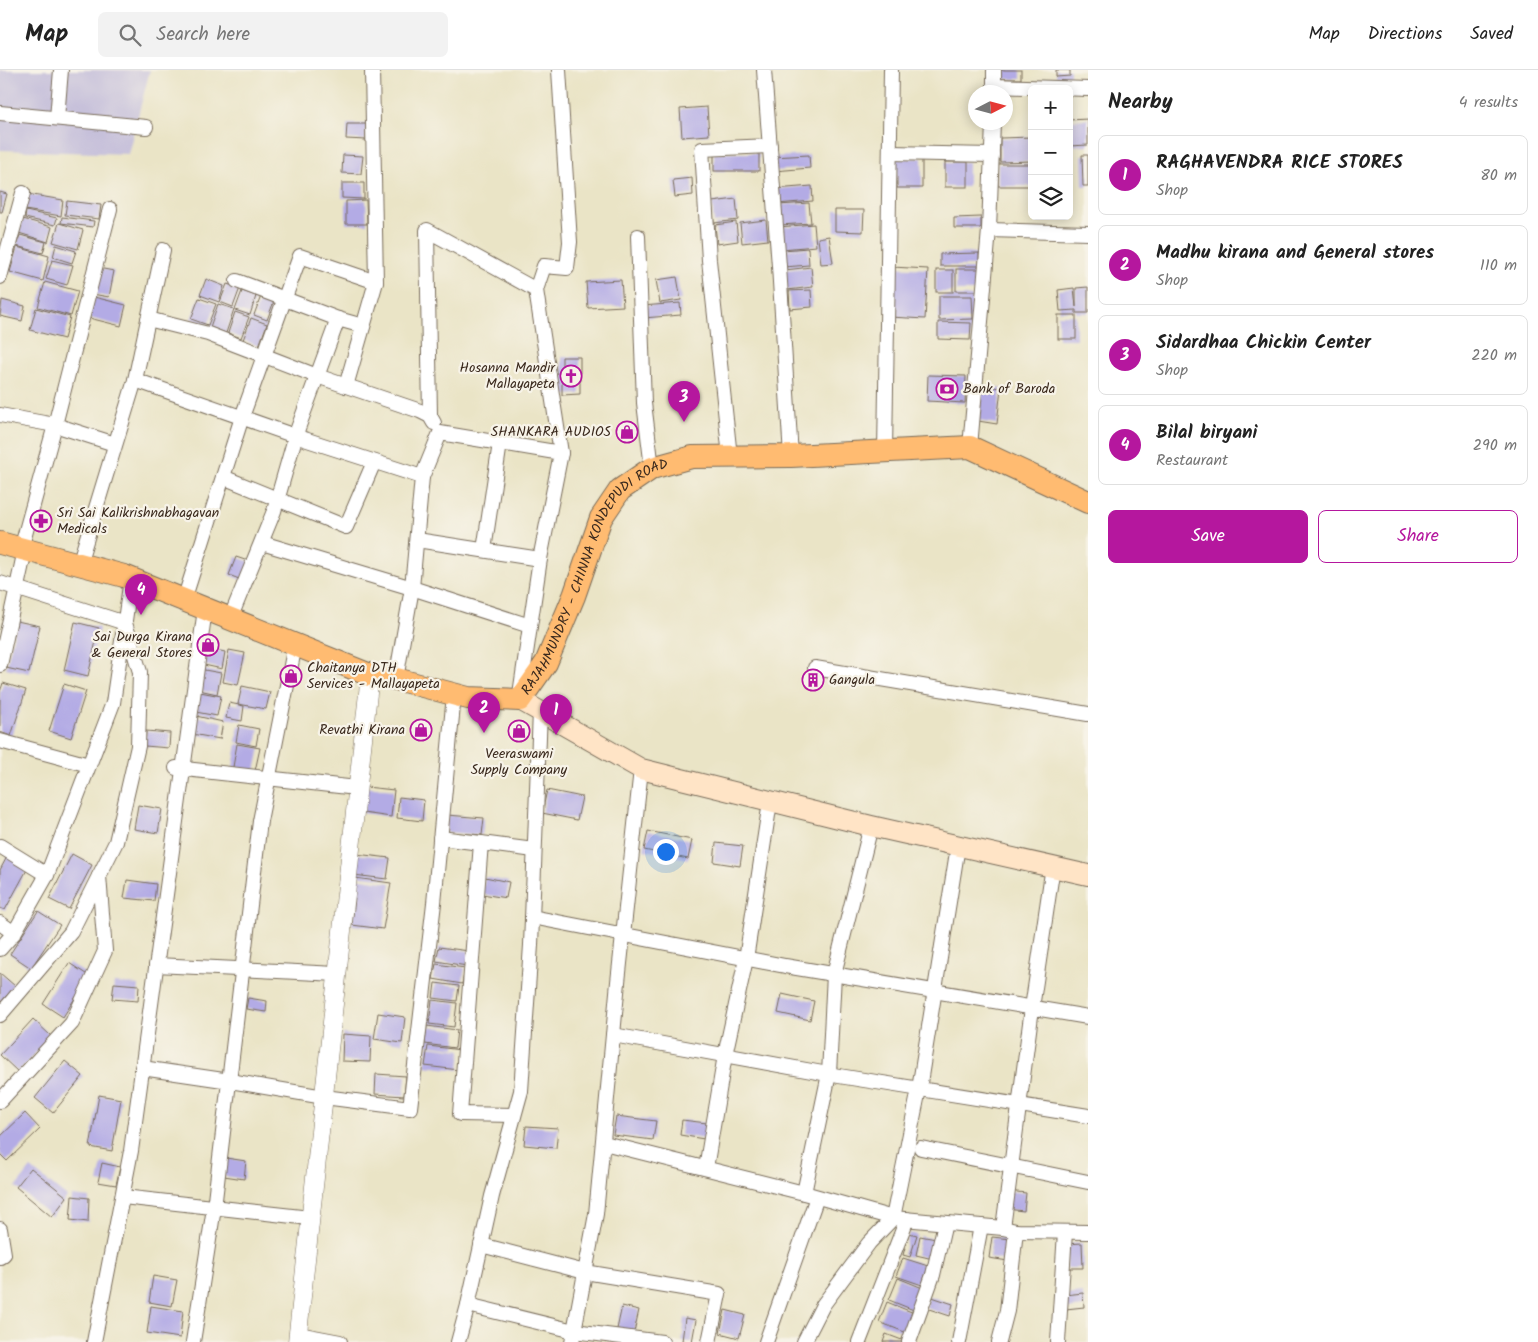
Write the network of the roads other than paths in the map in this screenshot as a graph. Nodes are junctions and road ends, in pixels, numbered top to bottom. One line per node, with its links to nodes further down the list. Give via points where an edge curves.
1 (61, 70): 11 (street)
2 (372, 70): 25 (street)
3 (559, 70): 26 (street, via 570,242 567,268 544,266)
4 (764, 70): 14 (street)
5 (891, 70): 15 (street)
6 (994, 70): 7 (street)
7 (994, 85)
8 (1013, 89): 9 (street)
9 (1088, 89)
10 (0, 113): 11 (street)
11 (57, 118): 12 (street)
12 (146, 127)
13 (993, 130): 16 (street)
14 (770, 146): 46 (street); 47 (street, via 702,149 709,260)
15 (890, 153): 16 (street); 44 (street)
16 (992, 155): 19 (street)
17 (23, 194): 23 (street)
18 (110, 209): 38 (street)
19 (989, 230): 20 (street); 43 (street)
20 (1088, 233)
21 (638, 236): 49 (street, via 644,402)
22 (163, 250): 28 (street)
23 (0, 276)
24 (237, 281): 27 (street)
25 (376, 282): 27 (street, via 300,256); 30 (street)
26 (536, 290): 36 (street, via 427,230); 45 (street)
27 (285, 298): 29 (street); 31 (street)
28 (148, 319): 31 (street, via 208,334); 33 (street)
29 (338, 319): 30 (street); 32 (street)
30 (363, 326): 34 (street)
31 (264, 355): 32 (street); 37 (street)
32 (318, 376): 34 (street); 40 (street)
33 (135, 380): 37 (street); 42 (street)
34 (346, 386): 36 (street)
35 (0, 416): 38 (street)
36 (430, 416): 39 (street)
37 (242, 417): 40 (street); 50 (street)
38 (55, 425): 42 (street); 56 (street)
39 (440, 433): 41 (street); 51 (street)
40 (295, 436): 48 (street); 52 (street)
41 (500, 443): 45 (street); 57 (street)
42 (116, 444): 59 (street)
43 (970, 447): 44 (main road, RAJAHMUNDRY - CHINNA KONDEPUDI ROAD); 53 (main road, RAJAHMUNDRY - CHINNA KONDEPUDI ROAD)
44 (885, 452): 46 (main road, RAJAHMUNDRY - CHINNA KONDEPUDI ROAD)
45 (561, 453): 58 (street)
46 (791, 456): 47 (main road, RAJAHMUNDRY - CHINNA KONDEPUDI ROAD)
47 (730, 457): 49 (main road, RAJAHMUNDRY - CHINNA KONDEPUDI ROAD, via 692,457)
48 (374, 462): 51 (street); 52 (street, via 346,527)
49 (652, 468): 75 (main road, RAJAHMUNDRY - CHINNA KONDEPUDI ROAD, via 620,490 601,518 546,663)
50 (223, 476): 52 (street); 64 (street)
51 (422, 477): 54 (street)
52 (278, 500): 55 (street)
53 (1088, 502)
54 (417, 540): 57 (street); 63 (street)
55 (262, 543): 63 (street); 66 (street)
56 (15, 547): 59 (main road, RAJAHMUNDRY - CHINNA KONDEPUDI ROAD); 62 (street)
57 (484, 550): 58 (street)
58 (540, 559): 68 (street)
59 (79, 564): 60 (main road, RAJAHMUNDRY - CHINNA KONDEPUDI ROAD)
60 (131, 579): 64 (main road, RAJAHMUNDRY - CHINNA KONDEPUDI ROAD); 67 (street)
61 (0, 583): 62 (street)
62 (17, 588): 67 (street); 70 (street)
63 (412, 588): 68 (street); 73 (street)
64 (184, 600): 65 (main road, RAJAHMUNDRY - CHINNA KONDEPUDI ROAD)
65 (205, 609): 66 (main road, RAJAHMUNDRY - CHINNA KONDEPUDI ROAD); 80 (street)
66 (230, 619): 69 (main road, RAJAHMUNDRY - CHINNA KONDEPUDI ROAD)
67 (125, 622): 79 (street, via 112,703); 94 (street, via 140,672 138,746 116,842)
68 (530, 626): 75 (street)
69 (295, 645): 72 (main road, RAJAHMUNDRY - CHINNA KONDEPUDI ROAD); 82 (street)
70 (0, 665)
71 (815, 668): 77 (street)
72 (370, 675): 73 (main road, RAJAHMUNDRY - CHINNA KONDEPUDI ROAD); 83 (street)
73 (396, 679): 74 (main road, RAJAHMUNDRY - CHINNA KONDEPUDI ROAD)
74 (454, 695): 75 (main road, RAJAHMUNDRY - CHINNA KONDEPUDI ROAD); 86 (street)
75 (520, 700): 76 (main road)
76 (540, 711): 81 (main road); 90 (street)
77 (1088, 714)
78 (0, 741): 79 (street)
79 (89, 765): 92 (street)
80 (179, 769): 82 (street); 101 (street)
81 (641, 769): 84 (main road); 98 (street)
82 (268, 778): 83 (street); 102 (street)
83 (358, 788): 103 (street)
84 (770, 802): 85 (main road); 100 (street)
85 (871, 826): 89 (main road); 104 (street)
86 (440, 838): 87 (street); 115 (street, via 410,1108)
87 (480, 843): 90 (street); 118 (street, via 460,1114)
88 (0, 846): 92 (street)
89 (958, 846): 91 (main road); 105 (street)
90 (534, 850): 95 (street)
91 (1053, 866): 93 (main road); 106 (street)
92 (46, 875): 97 (street)
93 (1088, 875)
94 (99, 876): 107 (street, via 70,932); 116 (street, via 105,951 72,1023)
95 (532, 918): 98 (street); 118 (street, via 521,1091)
96 (0, 923): 97 (street)
97 (14, 933): 99 (street)
98 (623, 936): 100 (street); 109 (street)
99 (0, 949)
100 (746, 958): 104 (street); 110 (street)
101 (156, 965): 102 (street); 111 (street)
102 (243, 969): 103 (street); 113 (street)
103 (337, 974): 115 (street)
104 (834, 974): 105 (street); 112 (street)
105 (934, 991): 106 (street); 114 (street)
106 (1032, 1008): 108 (street); 117 (street)
107 (0, 1015)
108 (1088, 1017)
109 (613, 1035): 110 (street); 120 (street)
110 (725, 1055): 112 (street); 123 (street)
111 (142, 1068): 113 (street); 126 (street)
112 (829, 1074): 114 (street); 125 (street)
113 (230, 1080): 115 (street); 127 (street)
114 (919, 1089): 117 (street); 129 (street)
115 (324, 1097): 128 (street)
116 (0, 1101)
117 (1019, 1105): 119 (street); 122 (street)
118 (514, 1115): 136 (street)
119 (1088, 1116)
120 (604, 1143): 123 (street); 138 (street)
121 (921, 1148): 122 (street)
122 (1011, 1166): 124 (street); 133 (street)
123 (706, 1168): 125 (street)
124 (1088, 1182)
125 (811, 1195): 129 (street); 148 (street)
126 (123, 1197): 127 (street); 142 (street)
127 (214, 1208): 128 (street); 143 (street)
128 (310, 1218): 141 (street)
129 (900, 1218): 130 (street); 149 (street, via 869,1242 823,1305); 150 (street)
130 (945, 1223): 131 (street); 151 (street, via 933,1275)
131 (981, 1226): 133 (street); 152 (street)
132 (0, 1229): 137 (street, via 4,1254)
133 (1010, 1230): 134 (street); 153 (street, via 1007,1311)
134 (1065, 1232): 135 (street); 154 (street)
135 (1088, 1232)
136 (481, 1245): 138 (street); 139 (street)
137 (0, 1257)
138 (585, 1272): 140 (street); 147 (street, via 719,1294)
139 (468, 1305): 140 (street); 145 (street)
140 (573, 1337): 146 (street)
141 (297, 1338): 144 (street)
142 (94, 1342)
143 (193, 1342)
144 (340, 1342)
145 (458, 1342)
146 (662, 1342)
147 (709, 1342)
148 (766, 1342)
149 (804, 1342)
150 (859, 1342)
151 (910, 1342)
152 (959, 1342)
153 (999, 1342)
154 (1058, 1342)

